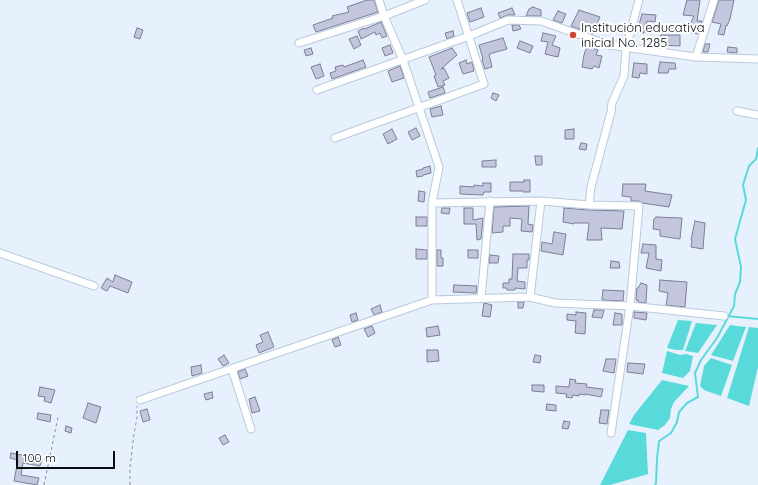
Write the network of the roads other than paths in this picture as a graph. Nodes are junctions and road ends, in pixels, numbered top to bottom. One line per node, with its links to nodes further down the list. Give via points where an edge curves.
1 (379, 0): 6 (street)
2 (425, 0): 6 (street)
3 (457, 0): 7 (street)
4 (639, 0): 9 (street)
5 (714, 0): 10 (street)
6 (384, 16): 8 (street); 11 (street)
7 (469, 36): 9 (street, via 508,20 541,21 609,45); 11 (street); 14 (street, via 484,84)
8 (299, 43)
9 (626, 48): 10 (street); 21 (street, via 624,76 612,103)
10 (696, 57): 12 (street)
11 (403, 60): 13 (street); 14 (street)
12 (758, 60)
13 (317, 90)
14 (419, 108): 17 (street); 20 (street, via 439,167)
15 (737, 111): 16 (street)
16 (758, 115)
17 (335, 138)
18 (490, 201): 19 (street); 20 (street); 25 (street)
19 (541, 201): 21 (street); 24 (street)
20 (432, 203): 26 (street)
21 (588, 205): 27 (street, via 639,206)
22 (0, 253): 23 (street)
23 (94, 286)
24 (530, 297): 25 (street); 27 (street, via 555,303)
25 (481, 298): 26 (street)
26 (432, 300): 29 (street)
27 (630, 306): 28 (street); 32 (street)
28 (724, 316)
29 (232, 369): 30 (street); 31 (street)
30 (140, 400)
31 (251, 429)
32 (611, 433)

